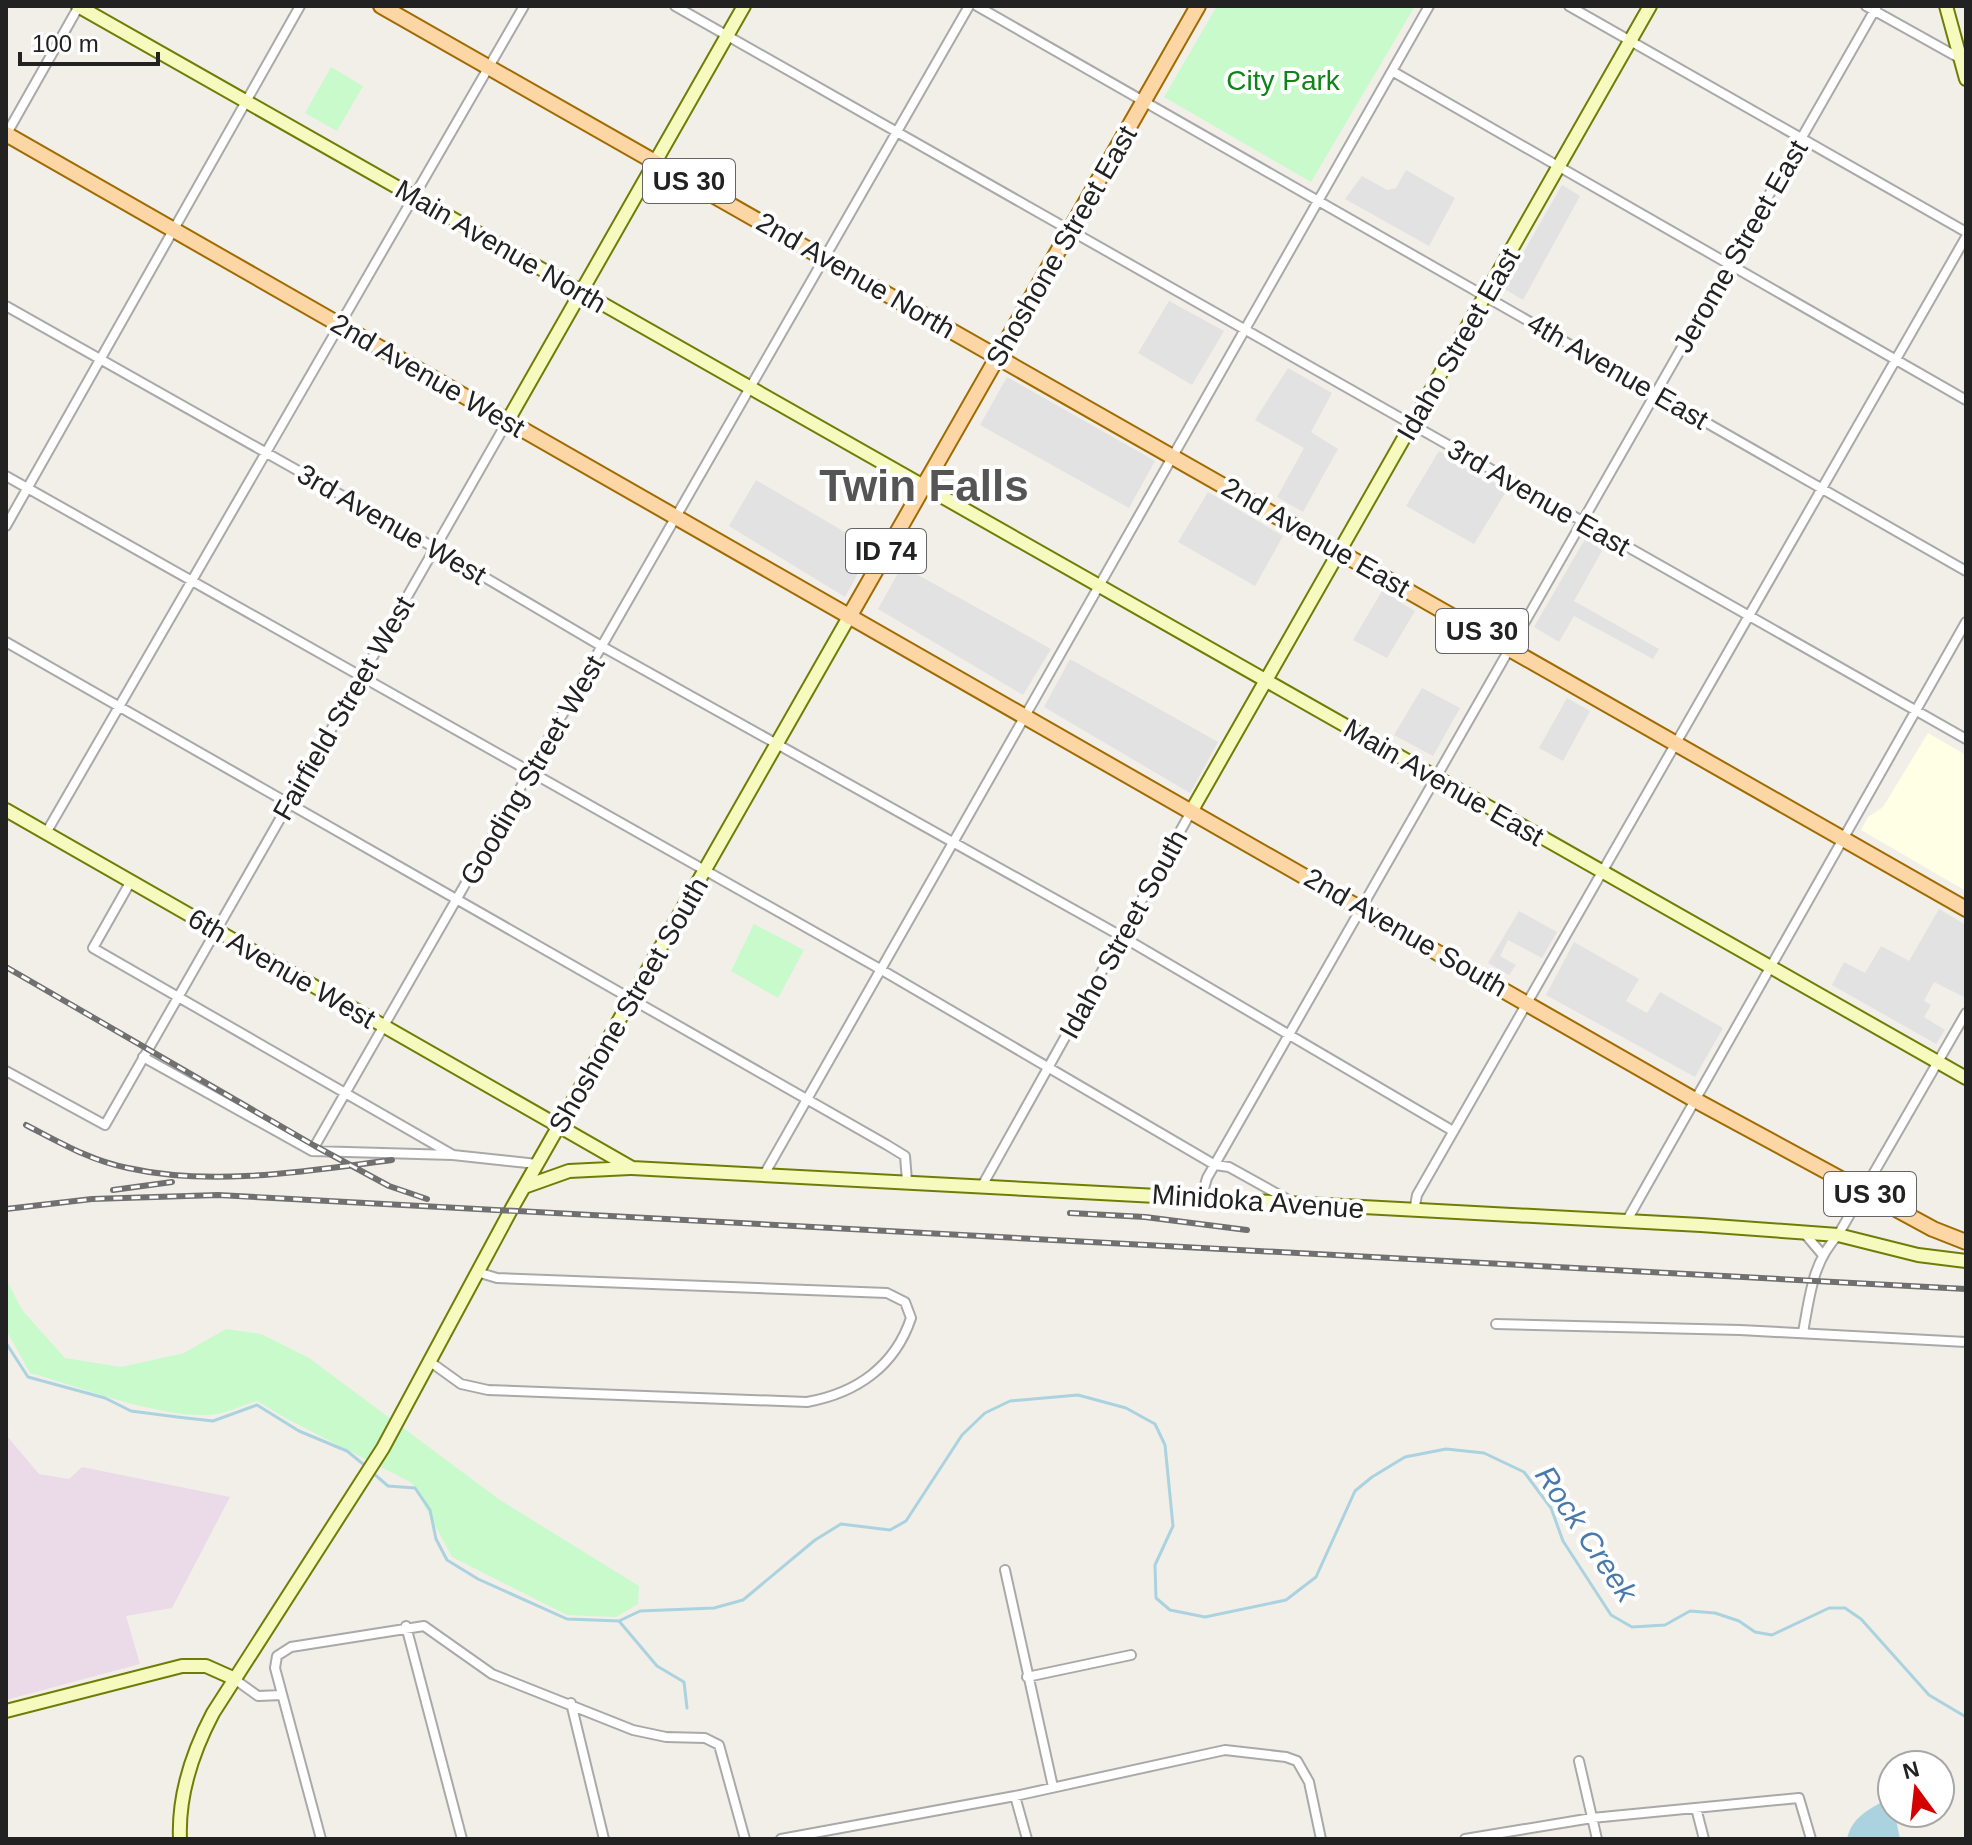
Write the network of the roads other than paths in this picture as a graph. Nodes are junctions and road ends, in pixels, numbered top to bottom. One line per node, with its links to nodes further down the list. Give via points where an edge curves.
1 (79, 6): 22 (street, Main Avenue North); 24 (street)
2 (300, 6): 22 (street)
3 (381, 6): 18 (main road, 2nd Avenue North / US 30)
4 (524, 6): 18 (street)
5 (675, 6): 15 (street, 3rd Avenue East)
6 (744, 6): 15 (street, Fairfield Street West)
7 (969, 6): 23 (street, Gooding Street West)
8 (977, 6): 21 (street, 4th Avenue East)
9 (1198, 6): 21 (main road, Shoshone Street East)
10 (1429, 6): 19 (street)
11 (1569, 6): 16 (street)
12 (1650, 6): 16 (street, Idaho Street East)
13 (1946, 6): 17 (street)
14 (1873, 8): 17 (street); 25 (street, Jerome Street East)
15 (727, 36): 23 (street, 3rd Avenue East); 26 (street, Fairfield Street West)
16 (1630, 41): 25 (street); 27 (street, Idaho Street East)
17 (1963, 59): 20 (street)
18 (489, 68): 26 (main road, 2nd Avenue North / US 30); 28 (street)
19 (1392, 71): 27 (street); 29 (street)
20 (1966, 79)
21 (1144, 100): 29 (street, 4th Avenue East); 31 (main road, Shoshone Street East)
22 (246, 101): 28 (street, Main Avenue North); 30 (street)
23 (898, 133): 31 (street, 3rd Avenue East); 33 (street, Gooding Street West)
24 (6, 134): 30 (main road, 2nd Avenue West / US 30)
25 (1801, 138): 32 (street); 34 (street, Jerome Street East)
26 (655, 162): 33 (main road, 2nd Avenue North / US 30); 35 (street, Fairfield Street West)
27 (1558, 168): 34 (street); 36 (street, Idaho Street East)
28 (415, 197): 35 (street, Main Avenue North); 38 (street)
29 (1318, 200): 36 (street, 4th Avenue East); 39 (street)
30 (172, 229): 38 (main road, 2nd Avenue West / US 30); 41 (street)
31 (1069, 231): 39 (street, 3rd Avenue East); 40 (main road, Shoshone Street East)
32 (1966, 234): 42 (street)
33 (826, 259): 40 (main road, 2nd Avenue North / US 30); 43 (street, Gooding Street West)
34 (1729, 265): 42 (street); 44 (street, Jerome Street East)
35 (582, 292): 43 (street, Main Avenue North); 46 (street, Fairfield Street West)
36 (1485, 295): 44 (street, 4th Avenue East); 47 (street, Idaho Street East)
37 (6, 306): 41 (street, 3rd Avenue West)
38 (341, 325): 46 (main road, 2nd Avenue West / US 30); 48 (street)
39 (1244, 330): 47 (street, 3rd Avenue East); 49 (street)
40 (998, 356): 49 (main road, 2nd Avenue East / US 30); 51 (main road, Shoshone Street East / ID 74)
41 (100, 358): 48 (street, 3rd Avenue West); 53 (street)
42 (1895, 360): 45 (street); 52 (street)
43 (752, 389): 51 (street, Main Avenue North); 54 (street, Gooding Street West)
44 (1656, 393): 52 (street, 4th Avenue East); 55 (street, Jerome Street East)
45 (1966, 400)
46 (507, 422): 54 (main road, 2nd Avenue West / US 30); 57 (street, Fairfield Street West)
47 (1411, 424): 55 (street, 3rd Avenue East); 58 (street, Idaho Street East)
48 (266, 454): 57 (street, 3rd Avenue West); 60 (street)
49 (1172, 455): 58 (main road, 2nd Avenue East / US 30); 61 (street)
50 (6, 476): 53 (street)
51 (923, 486): 61 (street, Main Avenue East); 63 (main road, Shoshone Street South / ID 74)
52 (1822, 487): 59 (street, 4th Avenue East); 62 (street)
53 (27, 488): 56 (street); 60 (street)
54 (679, 516): 63 (main road, 2nd Avenue West / US 30); 66 (street, Gooding Street West)
55 (1582, 521): 62 (street, 3rd Avenue East); 67 (street, Jerome Street East)
56 (6, 526)
57 (435, 548): 66 (street, 3rd Avenue West); 68 (street, Fairfield Street West)
58 (1339, 550): 67 (main road, 2nd Avenue East / US 30); 69 (street, Idaho Street East)
59 (1966, 571)
60 (193, 581): 68 (street); 70 (street)
61 (1098, 585): 69 (street, Main Avenue East); 72 (street)
62 (1748, 615): 71 (street, 3rd Avenue East); 74 (street)
63 (849, 617): 72 (main road, 2nd Avenue South / US 30); 75 (street, Shoshone Street South / ID 74)
64 (1966, 622): 71 (street)
65 (6, 642): 70 (street)
66 (603, 647): 75 (street, 3rd Avenue West); 76 (street, Gooding Street West)
67 (1510, 647): 74 (main road, 2nd Avenue East / US 30); 77 (street, Jerome Street East)
68 (361, 676): 76 (street); 78 (street, Fairfield Street West)
69 (1265, 681): 77 (street, Main Avenue East); 80 (street, Idaho Street South)
70 (119, 707): 78 (street); 81 (street)
71 (1916, 711): 73 (street, 3rd Avenue East); 82 (street)
72 (1026, 714): 80 (main road, 2nd Avenue South / US 30); 83 (street)
73 (1966, 739)
74 (1676, 741): 82 (main road, 2nd Avenue East / US 30); 85 (street)
75 (776, 744): 83 (street, 3rd Avenue West); 84 (street, Shoshone Street South / ID 74)
76 (531, 773): 84 (street); 87 (street, Gooding Street West)
77 (1435, 776): 85 (street, Main Avenue East); 88 (street, Jerome Street East)
78 (288, 804): 87 (street); 90 (street, Fairfield Street West)
79 (6, 810): 81 (street, 6th Avenue West)
80 (1192, 810): 88 (main road, 2nd Avenue South / US 30); 91 (street, Idaho Street South)
81 (46, 833): 86 (street, 6th Avenue West)
82 (1845, 837): 89 (main road, 2nd Avenue East / US 30); 92 (street)
83 (952, 843): 91 (street, 3rd Avenue West); 93 (street)
84 (704, 872): 93 (street); 95 (street, Shoshone Street South / ID 74)
85 (1601, 872): 92 (street, Main Avenue East); 96 (street)
86 (131, 881): 90 (street, 6th Avenue West); 94 (street, via 93,948)
87 (457, 900): 95 (street); 98 (street, Gooding Street West)
88 (1362, 907): 96 (main road, 2nd Avenue South / US 30); 99 (street, Jerome Street East)
89 (1966, 909)
90 (216, 930): 94 (street, Fairfield Street West); 98 (street, 6th Avenue West)
91 (1121, 936): 99 (street, 3rd Avenue West); 102 (street, Idaho Street South)
92 (1770, 968): 101 (street, Main Avenue East); 107 (street)
93 (880, 969): 102 (street); 106 (street)
94 (178, 996): 100 (street, Fairfield Street West); 105 (street)
95 (631, 1000): 106 (street); 108 (street, Shoshone Street South / ID 74)
96 (1528, 1002): 107 (main road, 2nd Avenue South / US 30); 109 (street)
97 (1966, 1013): 101 (street)
98 (384, 1027): 105 (street, Gooding Street West); 108 (street, 6th Avenue West)
99 (1289, 1035): 109 (street, 3rd Avenue West); 113 (street, Jerome Street East)
100 (143, 1057): 103 (street, Fairfield Street West, via 105,1125); 110 (street)
101 (1938, 1062): 104 (street, Main Avenue East); 119 (street)
102 (1047, 1068): 113 (street); 117 (street, Idaho Street South)
103 (6, 1071)
104 (1966, 1078)
105 (346, 1093): 110 (street, Gooding Street West); 111 (street)
106 (807, 1099): 115 (street); 116 (street, via 905,1156)
107 (1695, 1100): 119 (main road, 2nd Avenue South / US 30); 123 (street)
108 (558, 1127): 112 (street, Shoshone Street South / ID 74); 114 (street, Minidoka Avenue)
109 (1453, 1131): 122 (street, via 1417,1195)
110 (312, 1151): 111 (street)
111 (453, 1155): 112 (street)
112 (537, 1164): 118 (street, Shoshone Street South / ID 74)
113 (1215, 1165): 120 (street, Jerome Street East); 121 (street, via 1229,1167)
114 (632, 1168): 115 (street, Minidoka Avenue); 118 (street, via 569,1171)
115 (765, 1173): 116 (street, Minidoka Avenue)
116 (907, 1181): 117 (street, Minidoka Avenue)
117 (982, 1186): 120 (street, Minidoka Avenue)
118 (524, 1187): 129 (street, Shoshone Street South / ID 74)
119 (1864, 1191): 125 (street); 126 (main road, 2nd Avenue South / US 30)
120 (1201, 1199): 121 (street, Minidoka Avenue)
121 (1296, 1204): 122 (street, Minidoka Avenue)
122 (1414, 1211): 123 (street, Minidoka Avenue)
123 (1626, 1222): 124 (street, Minidoka Avenue)
124 (1803, 1233): 125 (street, Minidoka Avenue); 127 (street)
125 (1838, 1235): 127 (street); 128 (street, Minidoka Avenue)
126 (1966, 1242)
127 (1822, 1254): 131 (street)
128 (1966, 1261)
129 (477, 1272): 133 (street, Shoshone Street South / ID 74); 133 (street, via 497,1278 887,1293 905,1302 911,1318 886,1363 871,1377 830,1398 807,1402 488,1390 461,1384)
130 (1496, 1324): 131 (street)
131 (1803, 1332): 132 (street)
132 (1966, 1342)
133 (427, 1365): 138 (street, Shoshone Street South / ID 74, via 336,1526)
134 (1005, 1570): 137 (street)
135 (406, 1626): 139 (street, via 291,1647 277,1656); 140 (street, via 424,1626 492,1674); 149 (street)
136 (1131, 1655): 137 (street)
137 (1027, 1677): 143 (street)
138 (233, 1678): 139 (street, via 258,1696); 141 (street, via 206,1666 182,1666); 147 (street, ID 74, via 199,1739 182,1794)
139 (282, 1695): 148 (street)
140 (571, 1703): 150 (street); 151 (street, via 633,1730 705,1738 719,1745)
141 (6, 1711)
142 (1579, 1761): 146 (street)
143 (1053, 1787): 144 (street); 154 (street, via 1225,1750 1286,1757 1303,1768 1309,1782)
144 (1015, 1796): 152 (street); 153 (street)
145 (1696, 1808): 146 (street); 157 (street); 158 (street, via 1799,1798)
146 (1592, 1818): 155 (street); 156 (street)
147 (180, 1839)
148 (321, 1839)
149 (462, 1839)
150 (604, 1839)
151 (745, 1839)
152 (781, 1839)
153 (1027, 1839)
154 (1321, 1839)
155 (1465, 1839)
156 (1597, 1839)
157 (1704, 1839)
158 (1811, 1839)

